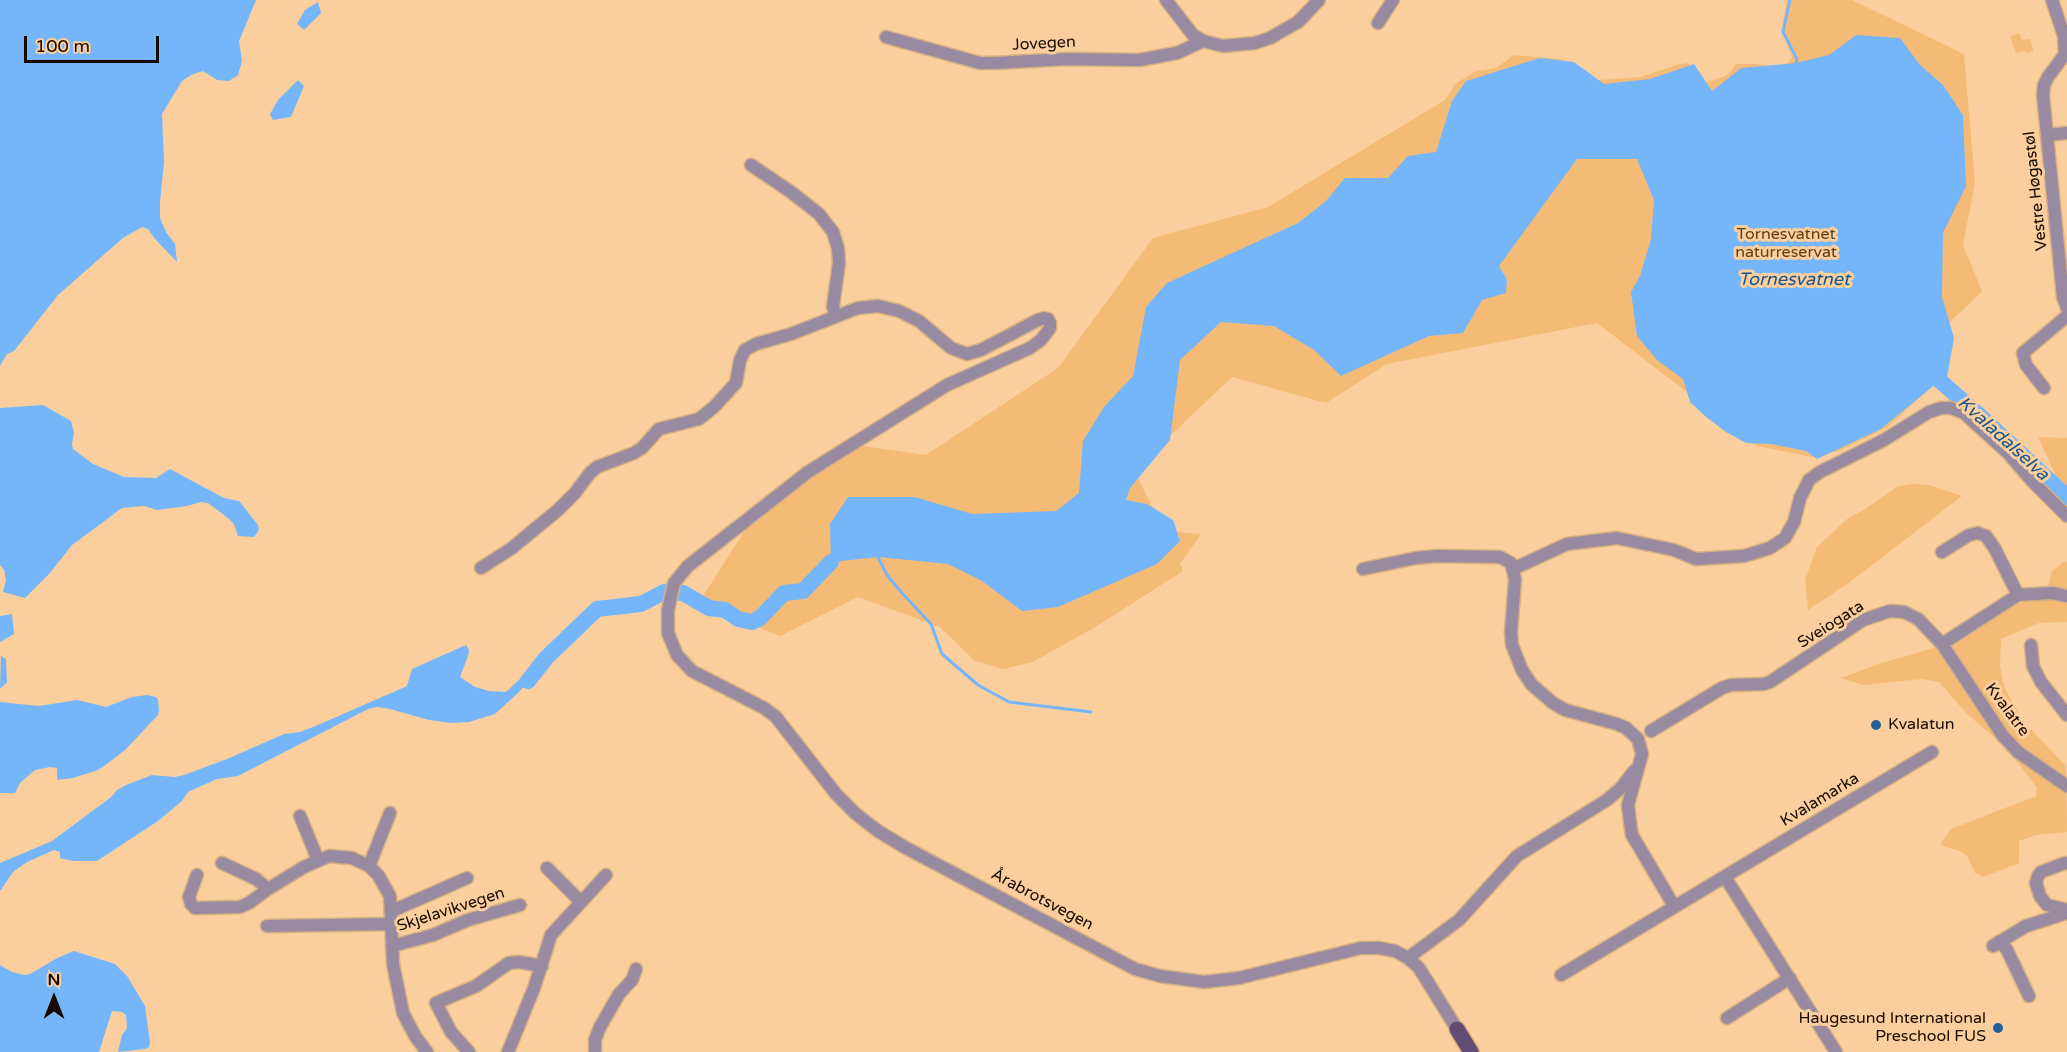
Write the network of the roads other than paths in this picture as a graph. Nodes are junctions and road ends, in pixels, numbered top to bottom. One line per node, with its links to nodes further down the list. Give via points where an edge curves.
1 (1166, 0): 7 (street, via 1189,30)
2 (1319, 0): 7 (street, via 1298,22 1270,38 1238,46)
3 (1393, 0): 5 (street)
4 (2052, 0): 9 (street, Vestre Høgastøl, via 2066,49 2044,85)
5 (1378, 23)
6 (886, 37): 7 (street, Jovegen, via 980,63 1139,60 1177,53)
7 (1203, 41)
8 (2067, 133): 9 (street)
9 (2048, 135): 11 (street, Vestre Høgastøl)
10 (752, 165): 12 (street, via 819,214 833,232 839,264 833,307)
11 (2067, 309)
12 (836, 316): 17 (street, via 745,350 736,383 714,407 699,419 660,429 634,453 597,467 558,510); 49 (street, Årabrotsvegen, via 878,306 900,311 919,321 951,348 966,354 1044,318 1050,328 1030,348 947,385 808,472 688,566 674,583 668,633 684,664 776,717 816,770 856,814 878,831 1135,969 1204,982 1239,978 1361,948 1395,951)
13 (2067, 316): 14 (street, via 2024,353 2026,365)
14 (2044, 388)
15 (2067, 516): 19 (street, via 1964,413 1941,408 1809,480 1785,538 1770,548 1744,556 1696,559 1674,550 1617,538 1566,544)
16 (1942, 552): 20 (street, via 1969,535 1986,536)
17 (481, 568)
18 (1363, 569): 19 (street, via 1437,556 1500,557 1511,563)
19 (1513, 569): 27 (street, via 1511,633 1522,670 1532,685 1559,707 1617,724 1633,733 1641,747)
20 (2018, 595): 21 (street); 22 (street)
21 (2067, 596)
22 (1942, 644): 25 (street, Sveiogata, via 1918,620 1904,612 1890,611 1863,620 1770,682 1722,688); 28 (street, Kvalatre, via 2002,736 2018,752)
23 (2031, 645): 24 (street, via 2033,666 2041,682)
24 (2067, 715)
25 (1651, 730)
26 (1932, 752): 38 (street, Kvalamarka)
27 (1641, 763): 43 (street, via 1628,805 1631,829); 49 (street, via 1607,800 1518,856 1459,920)
28 (2065, 780)
29 (390, 813): 34 (street)
30 (300, 816): 31 (street)
31 (318, 860): 34 (street, via 340,856); 40 (street)
32 (222, 863): 40 (street)
33 (2065, 863): 45 (street, via 2041,872 2036,883 2047,905)
34 (369, 866): 44 (street, Skjelavikvegen, via 385,885)
35 (547, 868): 41 (street)
36 (197, 875): 40 (street, via 189,897 195,908 240,907)
37 (606, 875): 41 (street)
38 (1725, 877): 43 (street, Kvalamarka); 53 (street)
39 (467, 878): 44 (street, Skjelavikvegen)
40 (268, 889)
41 (580, 901): 50 (street, via 551,934)
42 (520, 905): 48 (street, Skjelavikvegen)
43 (1674, 906): 52 (street, Kvalamarka)
44 (392, 911): 46 (street, Skjelavikvegen)
45 (2067, 911): 54 (street, via 2026,926 1996,944 2007,950)
46 (392, 924): 47 (street, Skjelavikvegen); 48 (street, Skjelavikvegen)
47 (267, 926)
48 (392, 946): 57 (street, Skjelavikvegen, via 403,1013)
49 (1408, 958): 56 (street, via 1419,968)
50 (542, 966): 58 (street, via 509,963 476,986 436,1003); 59 (street)
51 (636, 969): 60 (street, via 600,1027)
52 (1561, 975)
53 (1790, 978): 55 (street); 62 (street)
54 (2029, 996)
55 (1727, 1018)
56 (1457, 1029): 61 (main road)
57 (427, 1052)
58 (469, 1052)
59 (508, 1052)
60 (595, 1052)
61 (1471, 1052)
62 (1836, 1052)

